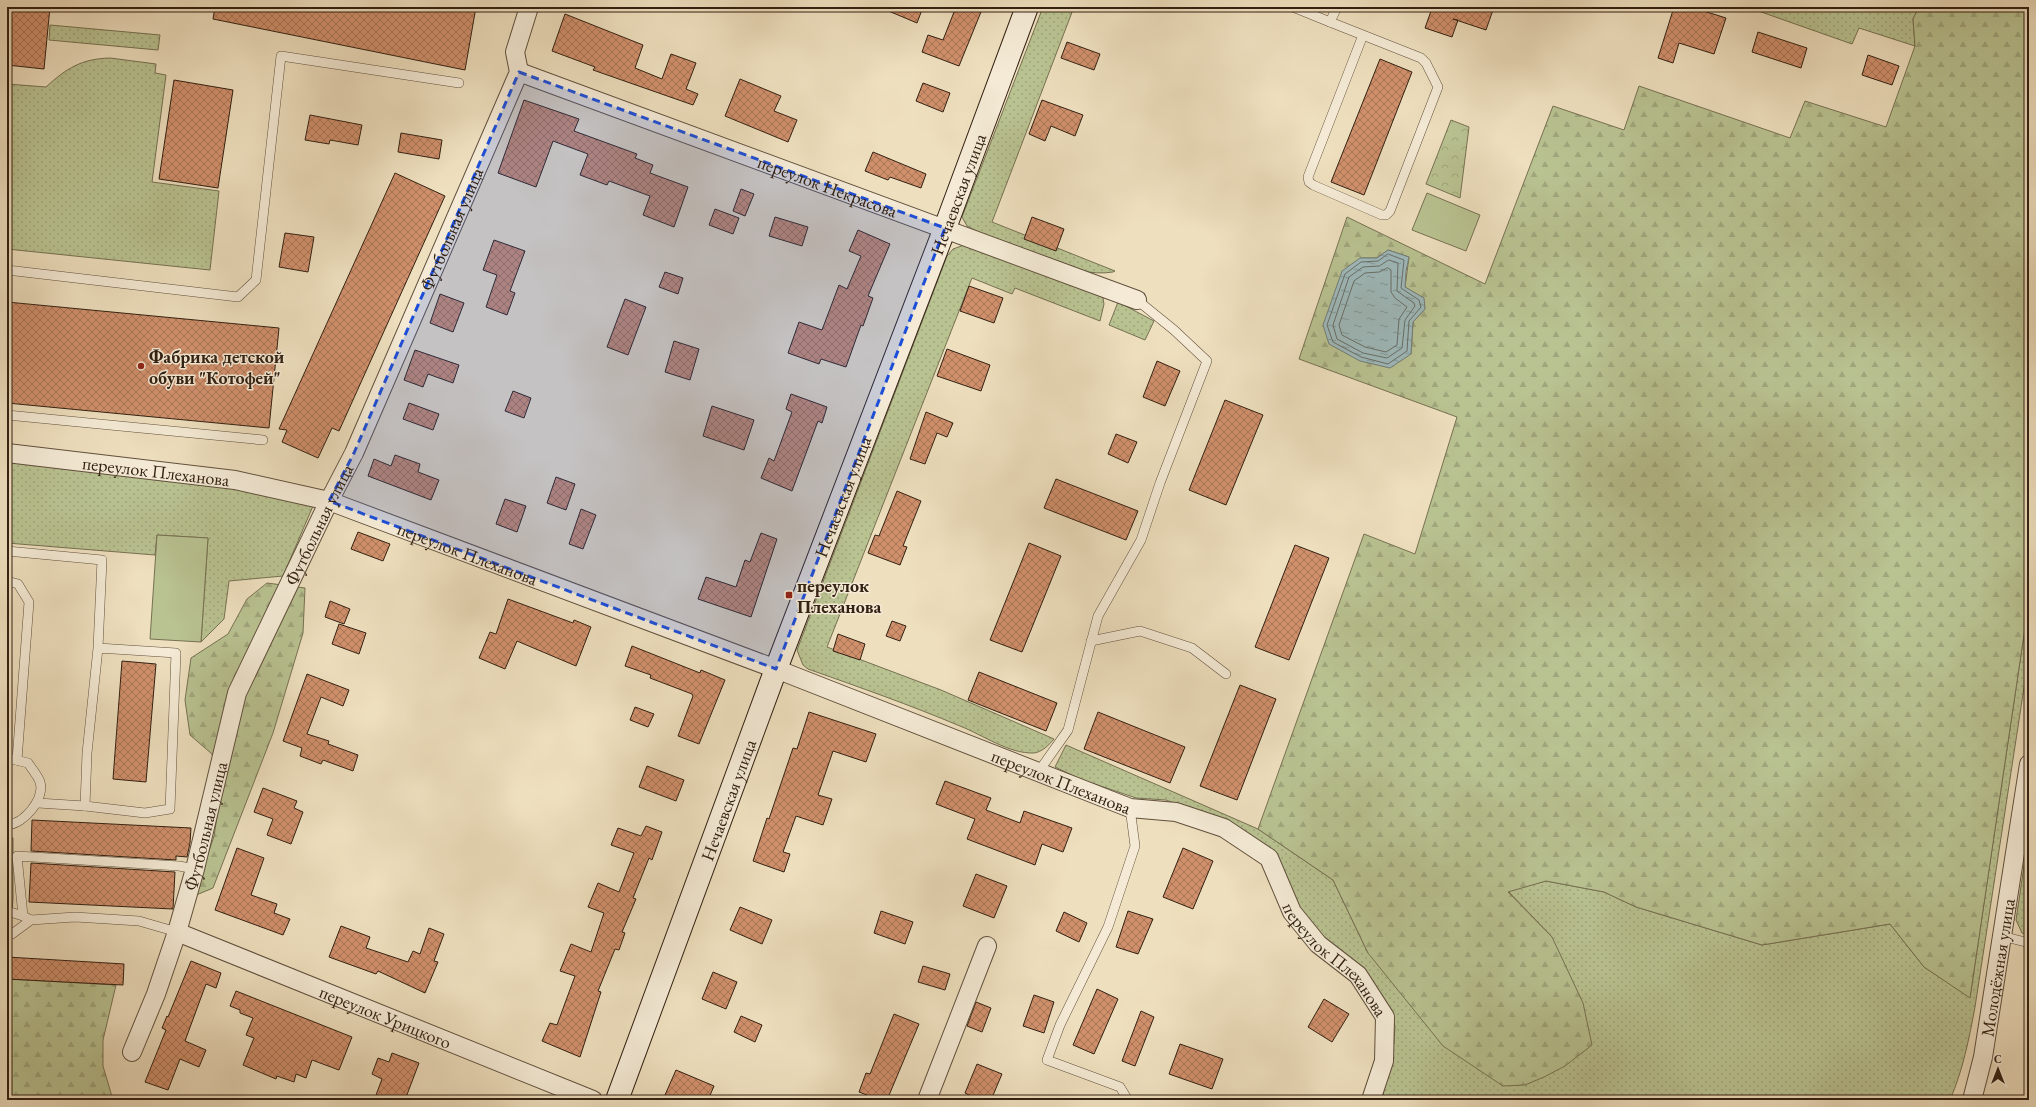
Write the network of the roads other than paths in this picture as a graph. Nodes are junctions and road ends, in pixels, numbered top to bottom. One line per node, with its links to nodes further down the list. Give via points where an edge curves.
1 (529, 7): 7 (street, via 515,52)
2 (1027, 7): 9 (street, Нечаевская улица)
3 (1293, 7): 5 (lane)
4 (1337, 7): 5 (lane)
5 (1330, 22): 6 (lane)
6 (1363, 35): 6 (lane, via 1308,177 1313,185 1386,214 1390,211 1438,87 1424,60)
7 (519, 72): 9 (street, переулок Некрасова); 15 (street, Футбольная улица, via 354,453)
8 (459, 83): 10 (lane, via 281,56 256,280 238,297)
9 (945, 228): 11 (street, переулок Некрасова); 20 (street, Нечаевская улица)
10 (7, 270)
11 (1137, 300): 18 (lane, via 1207,361 1141,540 1098,616)
12 (7, 415): 13 (lane)
13 (263, 440)
14 (7, 453): 15 (street, переулок Плеханова, via 235,480)
15 (329, 501): 20 (street, переулок Плеханова); 30 (street, Футбольная улица, via 237,693)
16 (7, 551): 19 (lane, via 102,560)
17 (7, 581): 23 (lane, via 18,584 29,602)
18 (1092, 641): 21 (lane, via 1140,631 1192,648); 25 (lane, via 1068,730)
19 (98, 648): 27 (lane, via 86,752); 27 (lane, via 176,653 170,809 145,813)
20 (776, 668): 25 (street, переулок Плеханова); 40 (street, Нечаевская улица)
21 (1226, 674)
22 (7, 758): 23 (lane)
23 (17, 760): 26 (lane, via 28,764 40,783)
24 (2029, 764): 35 (street, Молодёжная улица)
25 (1039, 771): 28 (street, переулок Плеханова)
26 (38, 803): 27 (lane); 29 (lane, via 29,813)
27 (84, 806)
28 (1130, 808): 42 (lane, via 1135,846 1133,853 1108,927 1060,1025 1047,1060 1120,1087 1128,1096); 43 (street, переулок Плеханова, via 1176,812 1224,828 1269,858 1292,912 1318,944 1358,975 1385,1017 1384,1061)
29 (7, 825)
30 (196, 869): 32 (lane, via 17,856); 33 (street, Футбольная улица)
31 (7, 911): 32 (lane)
32 (27, 918): 33 (lane, via 75,917 139,921); 34 (lane, via 12,934)
33 (177, 932): 38 (street, Футбольная улица, via 156,994); 39 (street, переулок Урицкого)
34 (7, 935)
35 (2002, 936): 36 (lane); 44 (street, Молодёжная улица, via 1983,1057)
36 (2029, 943)
37 (987, 946): 41 (street)
38 (132, 1052)
39 (593, 1100)
40 (617, 1100)
41 (927, 1100)
42 (1128, 1100)
43 (1371, 1100)
44 (1973, 1100)

